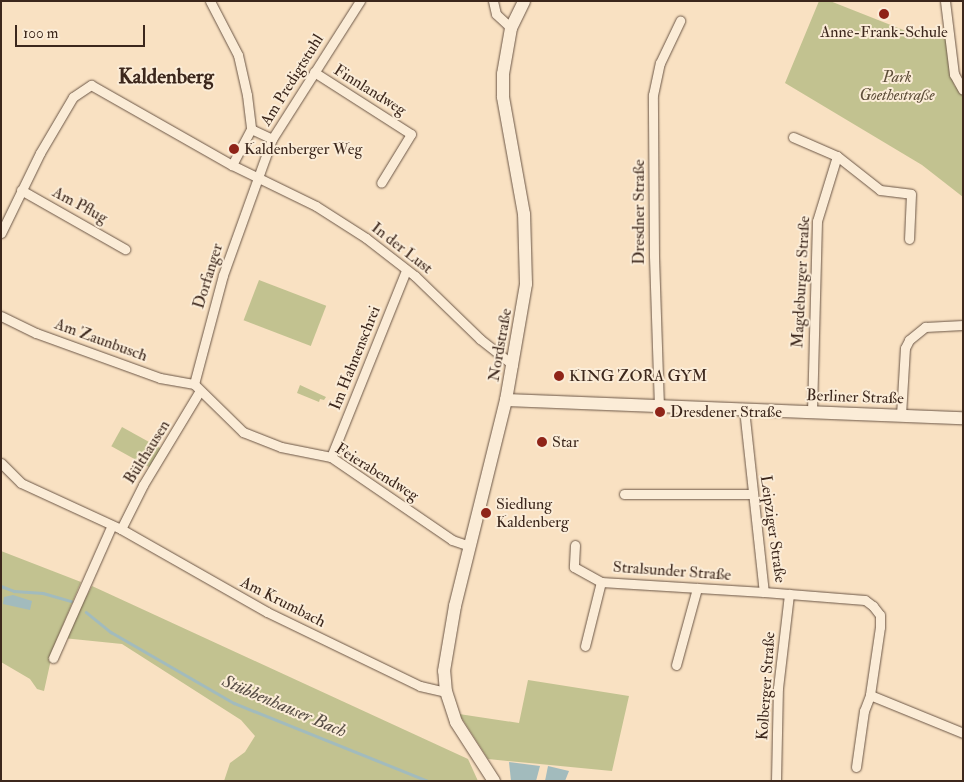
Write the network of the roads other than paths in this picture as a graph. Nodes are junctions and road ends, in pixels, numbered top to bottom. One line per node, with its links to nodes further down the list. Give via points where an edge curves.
1 (210, 1): 10 (street, via 238,55)
2 (360, 1): 8 (street, Am Predigtstuhl)
3 (494, 1): 7 (street, via 496,14)
4 (524, 1): 7 (main road, Nordstraße)
5 (945, 1): 9 (street, via 954,74)
6 (680, 21): 27 (street, Dresdner Straße, via 660,63 653,96)
7 (511, 28): 24 (main road, Nordstraße, via 503,67 503,97 521,191 527,247 526,284)
8 (314, 72): 12 (street, Am Predigtstuhl); 16 (street, Finnlandweg, via 411,134)
9 (963, 90)
10 (251, 128): 12 (street); 14 (street)
11 (793, 137): 13 (street)
12 (272, 139): 15 (street, Am Predigtstuhl)
13 (837, 156): 19 (street, via 880,190 911,194); 29 (street, Magdeburger Straße, via 817,222)
14 (232, 165): 15 (street); 17 (street, via 91,85 73,97)
15 (256, 177): 21 (street, In der Lust, via 316,206 366,238); 25 (street, Dorfanger, via 222,275)
16 (381, 183)
17 (21, 190): 18 (street); 20 (street, Am Pflug)
18 (1, 233)
19 (909, 239)
20 (124, 249)
21 (406, 270): 24 (street, In der Lust); 32 (street, Im Hahnenschrei)
22 (1, 316): 25 (street, Am Zaunbusch, via 36,333)
23 (963, 325): 30 (street, via 925,327 909,340 905,348)
24 (513, 365): 26 (main road, Nordstraße)
25 (196, 388): 32 (street, Feierabendweg, via 242,432 281,447); 36 (street, Bülthausen)
26 (506, 400): 27 (main road, Berliner Straße); 38 (main road, Nordstraße)
27 (659, 407): 28 (main road, Berliner Straße)
28 (744, 409): 29 (main road, Berliner Straße); 35 (street, Leipziger Straße)
29 (812, 411): 30 (main road, Berliner Straße)
30 (901, 414): 31 (main road, Berliner Straße)
31 (963, 418)
32 (331, 457): 38 (street, Feierabendweg, via 452,540)
33 (1, 463): 36 (street, Am Krumbach, via 22,483)
34 (624, 494): 35 (street)
35 (752, 494): 41 (street, Leipziger Straße)
36 (117, 527): 44 (street, Bülthausen); 46 (street, Am Krumbach, via 267,612 420,686)
37 (575, 545): 39 (street, Stralsunder Straße, via 574,567)
38 (469, 546): 46 (main road, Nordstraße, via 447,649)
39 (601, 582): 40 (street, Stralsunder Straße); 43 (street)
40 (697, 588): 41 (street, Stralsunder Straße); 45 (street)
41 (764, 592): 42 (street, Leipziger Straße)
42 (789, 594): 47 (street, Leipziger Straße, via 865,600 873,606 880,615 880,627); 51 (street, Kolberger Straße, via 778,688)
43 (585, 646)
44 (54, 658)
45 (676, 665)
46 (446, 692): 50 (main road, Nordstraße, via 456,722)
47 (870, 695): 48 (street); 49 (street, Leipziger Straße, via 864,711)
48 (963, 733)
49 (856, 767)
50 (494, 781)
51 (776, 781)

